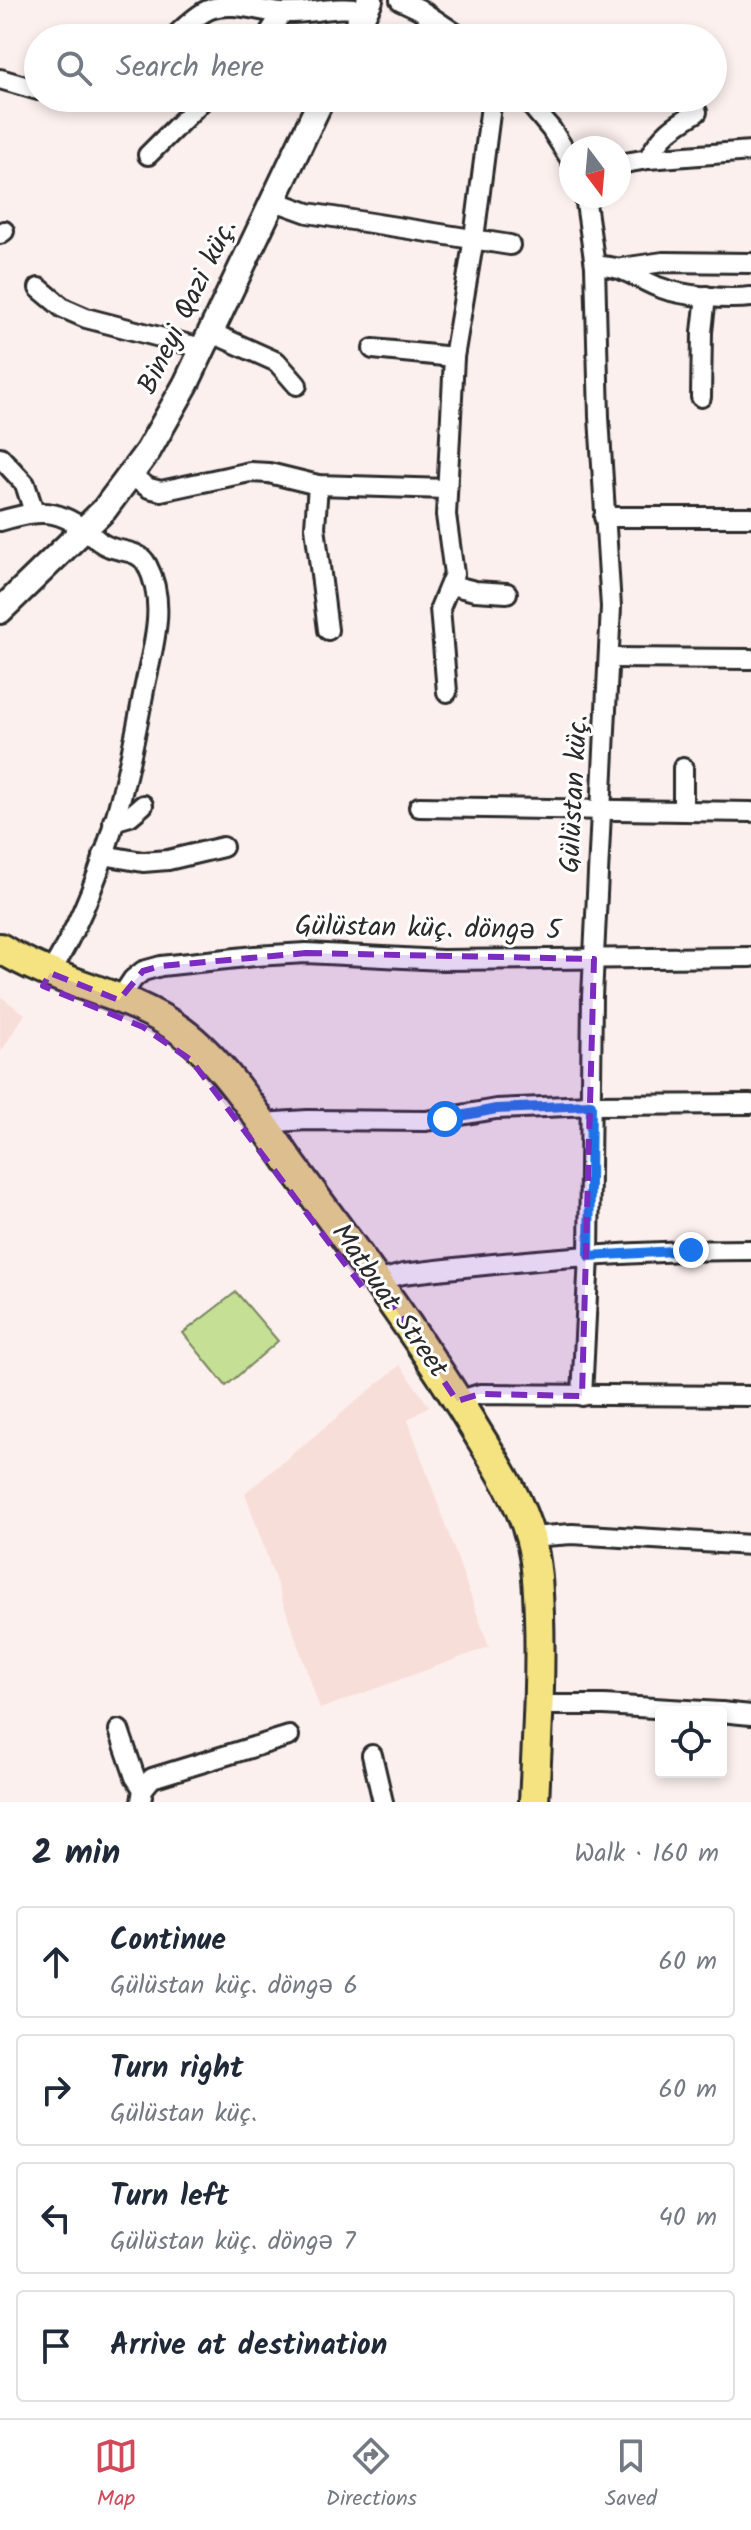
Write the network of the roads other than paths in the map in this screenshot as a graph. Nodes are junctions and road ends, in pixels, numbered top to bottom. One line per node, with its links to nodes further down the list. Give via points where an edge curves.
1 (400, 0): 2 (street)
2 (424, 4): 9 (street)
3 (202, 5): 5 (street); 6 (street)
4 (368, 5): 5 (street); 8 (main road)
5 (282, 13): 7 (street)
6 (185, 24)
7 (275, 24)
8 (359, 24)
9 (446, 24)
10 (0, 79): 11 (street)
11 (24, 86)
12 (191, 112): 19 (street)
13 (315, 112): 22 (main road, Bineyi Qazi küç.)
14 (490, 112): 24 (street)
15 (537, 112): 17 (street)
16 (697, 112): 20 (street, via 657,141)
17 (559, 141)
18 (751, 151): 20 (street)
19 (148, 155)
20 (648, 159): 21 (street)
21 (631, 162)
22 (272, 200): 24 (street, via 308,213); 32 (main road, Bineyi Qazi küç.)
23 (587, 208): 27 (street, Gülüstan küç.)
24 (474, 238): 25 (street); 34 (street)
25 (510, 245)
26 (751, 263): 28 (street, via 663,262)
27 (595, 266): 28 (street); 42 (street, Gülüstan küç.)
28 (622, 268): 30 (street, via 662,289)
29 (39, 288): 32 (street, via 86,318)
30 (706, 296): 31 (street); 36 (street)
31 (751, 297)
32 (206, 340): 35 (street, via 277,362); 38 (main road, Bineyi Qazi küç., via 169,416)
33 (373, 349): 34 (street)
34 (454, 357): 40 (street)
35 (297, 385)
36 (701, 397)
37 (0, 457): 41 (street, via 25,484)
38 (131, 476): 39 (street, via 161,491 250,472); 45 (main road, Bineyi Qazi küç.)
39 (318, 485): 40 (street); 49 (street, via 315,527)
40 (447, 489): 46 (street)
41 (34, 512): 44 (street); 45 (street, via 69,519)
42 (604, 517): 43 (street); 50 (street, Gülüstan küç.)
43 (751, 517)
44 (0, 521)
45 (86, 529): 48 (main road, Bineyi Qazi küç.); 59 (street, via 105,546 139,555 158,595 137,728)
46 (451, 585): 47 (street); 52 (street, via 440,608)
47 (507, 593)
48 (0, 611)
49 (328, 630)
50 (610, 658): 51 (street); 56 (street, Gülüstan küç.)
51 (751, 659)
52 (447, 692)
53 (683, 768): 57 (street)
54 (143, 805): 59 (street)
55 (419, 807): 56 (street)
56 (602, 809): 57 (street); 64 (street, Gülüstan küç.)
57 (683, 811): 58 (street)
58 (751, 812)
59 (113, 821): 61 (street)
60 (223, 847): 61 (street, via 143,862)
61 (103, 855): 66 (street, via 86,903)
62 (0, 948): 66 (main road, Matbuat Street)
63 (751, 957): 64 (street, Gülüstan küç. döngə 5)
64 (594, 959): 67 (street, Gülüstan küç. döngə 5, via 255,956 143,971); 69 (street, Gülüstan küç.)
65 (0, 966): 66 (main road, Matbuat Street)
66 (46, 979): 67 (main road, Matbuat Street); 70 (main road, Matbuat Street, via 169,1042)
67 (119, 1000): 70 (main road, Matbuat Street, via 180,1030 202,1049)
68 (751, 1104): 69 (street)
69 (591, 1105): 70 (street, via 496,1109 426,1121); 72 (street, Gülüstan küç.)
70 (255, 1127): 73 (main road, Matbuat Street)
71 (751, 1250): 72 (street)
72 (589, 1256): 73 (street, via 414,1273); 74 (street, Gülüstan küç.)
73 (370, 1285): 76 (main road, Matbuat Street, via 410,1352)
74 (582, 1396): 75 (street); 76 (street, via 480,1394)
75 (751, 1396)
76 (452, 1404): 77 (main road, Matbuat Street)
77 (523, 1539): 78 (street, via 572,1534); 79 (main road, Matbuat Street)
78 (751, 1545)
79 (531, 1705): 80 (street); 88 (main road, Matbuat Street); 89 (main road, Matbuat Street)
80 (655, 1708)
81 (727, 1713): 82 (street)
82 (751, 1715)
83 (119, 1730): 86 (street)
84 (289, 1736): 86 (street, via 152,1778)
85 (372, 1755): 87 (street)
86 (142, 1796)
87 (383, 1802)
88 (520, 1802)
89 (534, 1802)

